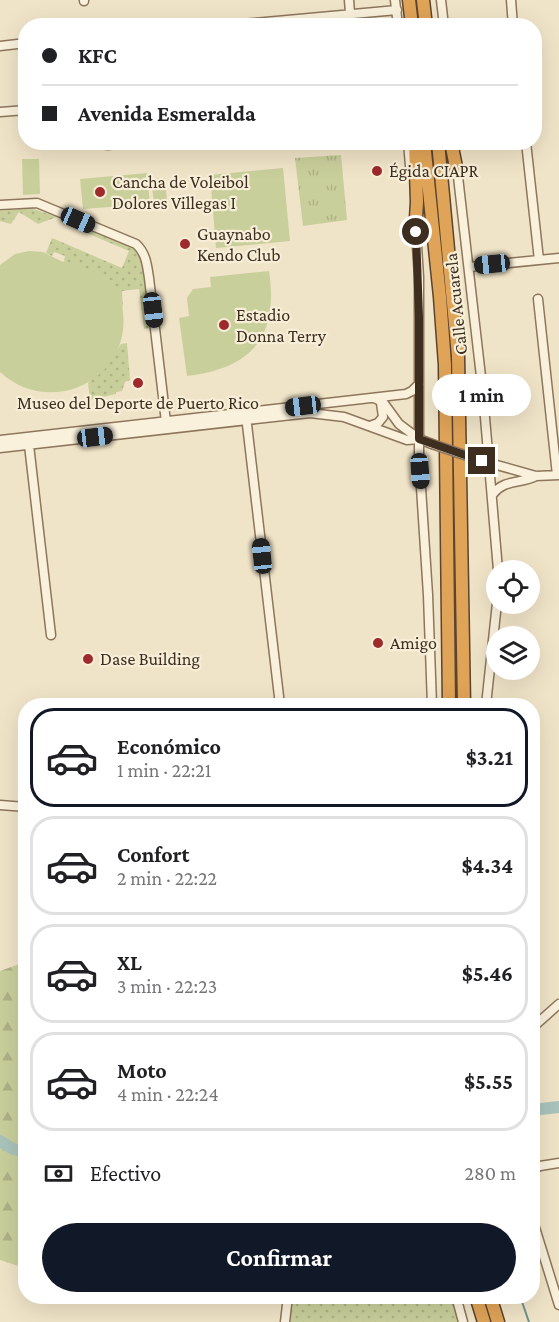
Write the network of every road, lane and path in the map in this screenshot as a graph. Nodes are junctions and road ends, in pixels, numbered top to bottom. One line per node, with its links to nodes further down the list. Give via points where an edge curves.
1 (349, 0): 8 (street)
2 (395, 0): 7 (street)
3 (409, 0): 12 (highway)
4 (423, 0): 13 (highway)
5 (441, 0): 14 (street)
6 (511, 0): 15 (street)
7 (397, 10): 8 (street); 11 (street)
8 (350, 14): 9 (street); 10 (street)
9 (307, 18)
10 (350, 18)
11 (398, 18)
12 (410, 18)
13 (425, 18)
14 (443, 18)
15 (512, 18)
16 (18, 45): 17 (street)
17 (0, 46)
18 (18, 111): 19 (street)
19 (0, 112)
20 (409, 150): 28 (street)
21 (415, 150): 28 (highway)
22 (425, 150): 52 (highway, via 445,365)
23 (439, 150): 53 (highway, via 459,356)
24 (454, 150): 26 (highway)
25 (527, 150): 30 (street)
26 (457, 172): 31 (street, Calle Acuarela)
27 (0, 206): 36 (street, via 37,203 140,248 149,278)
28 (416, 220): 33 (street)
29 (559, 258): 30 (street)
30 (539, 260): 31 (street)
31 (469, 267): 43 (street, Calle Acuarela)
32 (538, 299): 38 (street)
33 (419, 384): 34 (street, via 410,393); 39 (street)
34 (375, 399): 35 (street); 37 (street, via 383,408 383,417); 39 (street)
35 (246, 416): 36 (street); 37 (street, via 327,413); 41 (street); 50 (street)
36 (166, 422): 40 (street)
37 (370, 426): 39 (street, via 407,440)
38 (556, 436): 44 (street)
39 (419, 439): 43 (street, bridge); 51 (street)
40 (0, 440)
41 (29, 445): 42 (street); 49 (street)
42 (0, 448)
43 (486, 462): 45 (street); 46 (street, Calle Acuarela)
44 (558, 475): 45 (street)
45 (536, 476): 46 (street, via 501,485)
46 (493, 494): 47 (street, Calle Acuarela)
47 (497, 560)
48 (496, 614): 54 (street)
49 (51, 635)
50 (279, 698)
51 (432, 698)
52 (449, 698)
53 (464, 698)
54 (487, 698)
55 (0, 805): 56 (street)
56 (18, 806)
57 (559, 1004): 58 (street)
58 (540, 1021)
59 (559, 1163): 60 (street)
60 (540, 1167)
61 (540, 1244): 66 (street)
62 (287, 1304): 67 (street)
63 (458, 1304): 68 (street)
64 (478, 1304): 69 (highway)
65 (492, 1304): 70 (highway)
66 (559, 1305)
67 (285, 1322)
68 (464, 1322)
69 (484, 1322)
70 (498, 1322)

